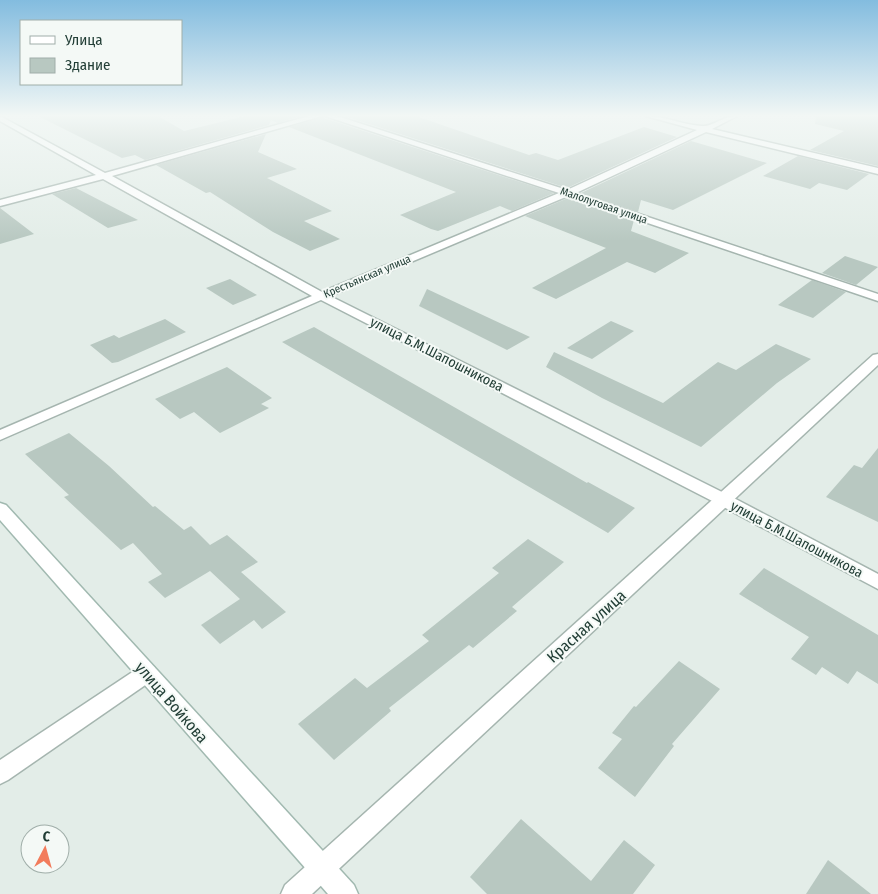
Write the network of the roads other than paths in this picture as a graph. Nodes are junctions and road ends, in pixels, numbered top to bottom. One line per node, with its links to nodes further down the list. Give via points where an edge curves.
1 (71, 158): 7 (street, улица Б.М.Шапошникова)
2 (169, 158): 7 (street)
3 (458, 158): 8 (street, Малолуговая улица)
4 (642, 158): 8 (street, Крестьянская улица)
5 (820, 158): 6 (street)
6 (878, 172)
7 (103, 176): 9 (street); 10 (street, улица Б.М.Шапошникова)
8 (568, 193): 10 (street, Крестьянская улица); 11 (street, Малолуговая улица)
9 (0, 202)
10 (321, 296): 13 (street, Крестьянская улица); 14 (street, улица Б.М.Шапошникова)
11 (878, 298)
12 (878, 358): 14 (street, Красная улица)
13 (0, 435)
14 (724, 500): 16 (street, улица Б.М.Шапошникова); 19 (street, Красная улица)
15 (0, 509): 17 (street, улица Войкова)
16 (878, 582)
17 (147, 673): 18 (street); 19 (street, улица Войкова)
18 (0, 773)
19 (323, 868): 20 (street, Красная улица); 21 (street, улица Войкова)
20 (294, 894)
21 (345, 894)

